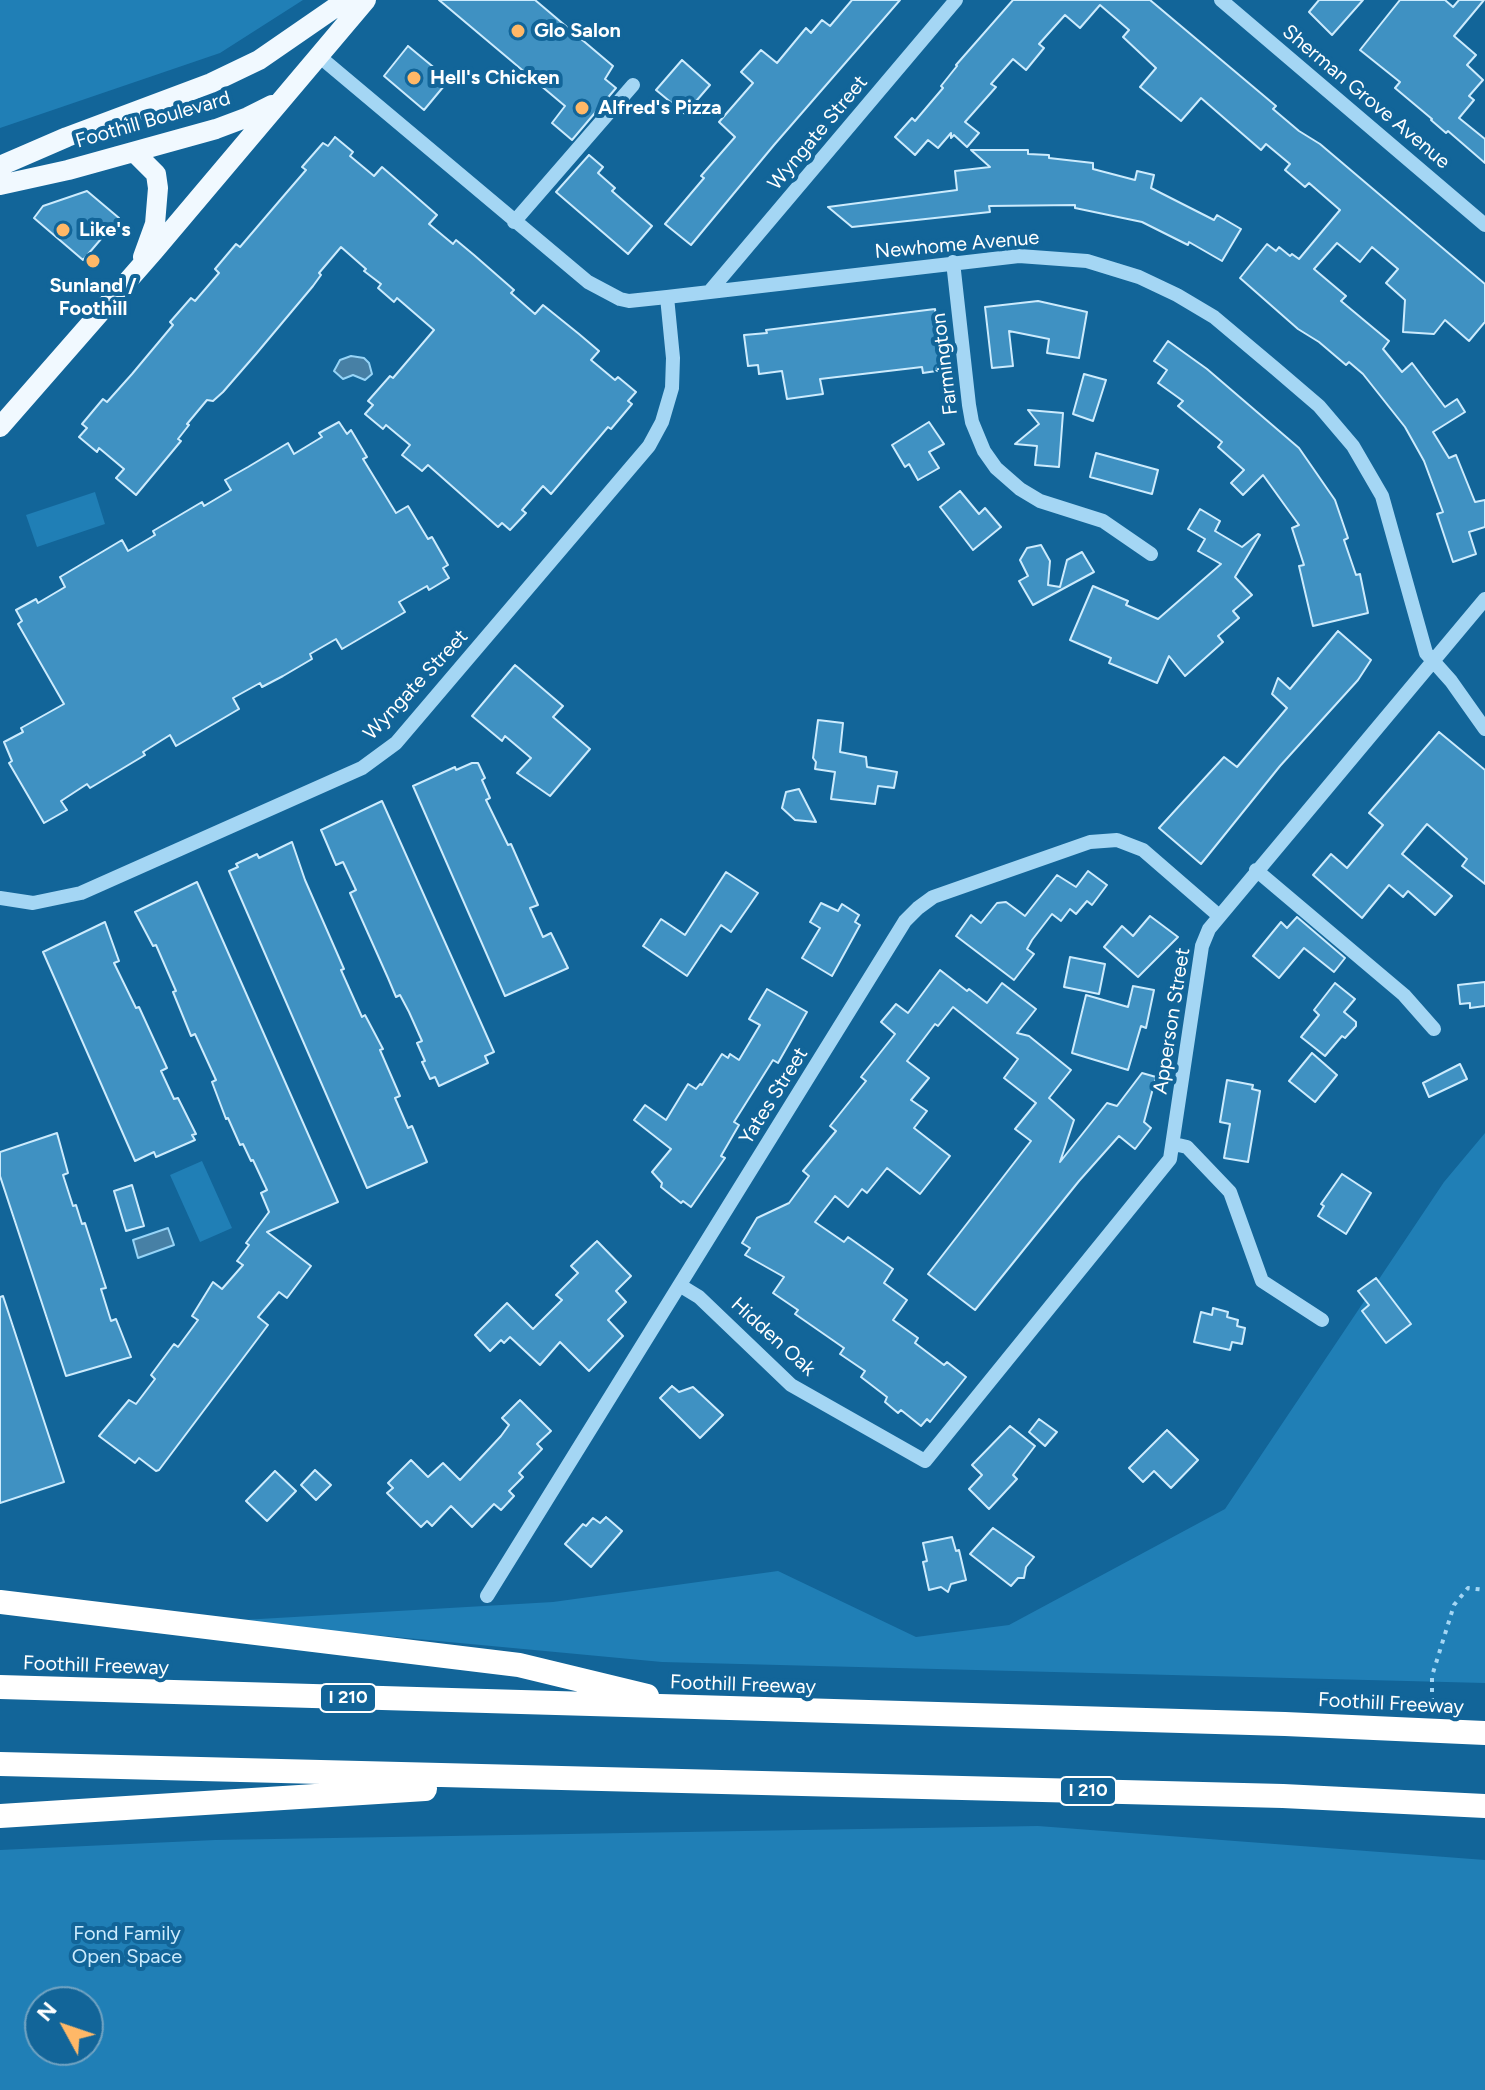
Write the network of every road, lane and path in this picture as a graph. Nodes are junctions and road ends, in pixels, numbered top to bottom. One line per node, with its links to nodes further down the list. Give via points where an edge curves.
1 (346, 0): 9 (main road, Foothill Boulevard, via 259,60)
2 (366, 0): 5 (main road, Foothill Boulevard)
3 (956, 0): 15 (street, Wyngate Street)
4 (1221, 0): 12 (street, Sherman Grove Avenue)
5 (320, 57): 7 (main road, Foothill Boulevard); 11 (street, Newhome Avenue)
6 (633, 85): 11 (street)
7 (283, 99): 8 (main road, Foothill Boulevard, via 227,125); 14 (main road)
8 (134, 152): 10 (main road, Foothill Boulevard); 14 (main road, via 156,174 158,188 155,224)
9 (0, 166)
10 (0, 185)
11 (514, 222): 16 (street, Newhome Avenue, via 600,291 629,301)
12 (1485, 225)
13 (953, 262): 15 (street, Newhome Avenue); 18 (street, Farmington, via 969,405 984,451 1020,489 1040,501 1103,521); 20 (street, Newhome Avenue, via 1019,256 1087,261 1139,277 1214,317 1338,426 1353,446 1382,496)
14 (139, 269): 17 (main road)
15 (710, 291): 16 (street, Newhome Avenue)
16 (667, 297): 23 (street, Wyngate Street, via 672,388 649,446 396,743 362,768 81,893 33,903)
17 (0, 427)
18 (1151, 554)
19 (1485, 599): 20 (street, Apperson Street)
20 (1432, 660): 21 (street, Newhome Avenue); 22 (street, Apperson Street)
21 (1485, 729)
22 (1256, 870): 24 (street, Apperson Street); 25 (street, via 1404,995)
23 (0, 898)
24 (1218, 915): 26 (street, Apperson Street, via 1202,946); 27 (street, Yates Street, via 1143,850 1117,840 1090,842 933,897 905,921)
25 (1434, 1029)
26 (1174, 1144): 28 (street, via 1187,1147 1230,1192 1262,1281); 29 (street, Apperson Street, via 1166,1166)
27 (681, 1286): 29 (street, Hidden Oak, via 791,1385); 31 (street, Yates Street)
28 (1322, 1320)
29 (925, 1461)
30 (1485, 1590): 35 (path, via 1468,1588 1454,1605 1432,1676)
31 (487, 1596)
32 (0, 1602): 34 (highway, via 519,1665)
33 (0, 1687): 34 (highway, Foothill Freeway / I 210)
34 (696, 1708): 35 (highway, Foothill Freeway / I 210)
35 (1432, 1729): 36 (highway, Foothill Freeway / I 210)
36 (1485, 1733)
37 (0, 1764): 38 (highway, I 210)
38 (691, 1781): 39 (highway, I 210); 40 (highway, via 385,1790)
39 (1485, 1806)
40 (0, 1816)

